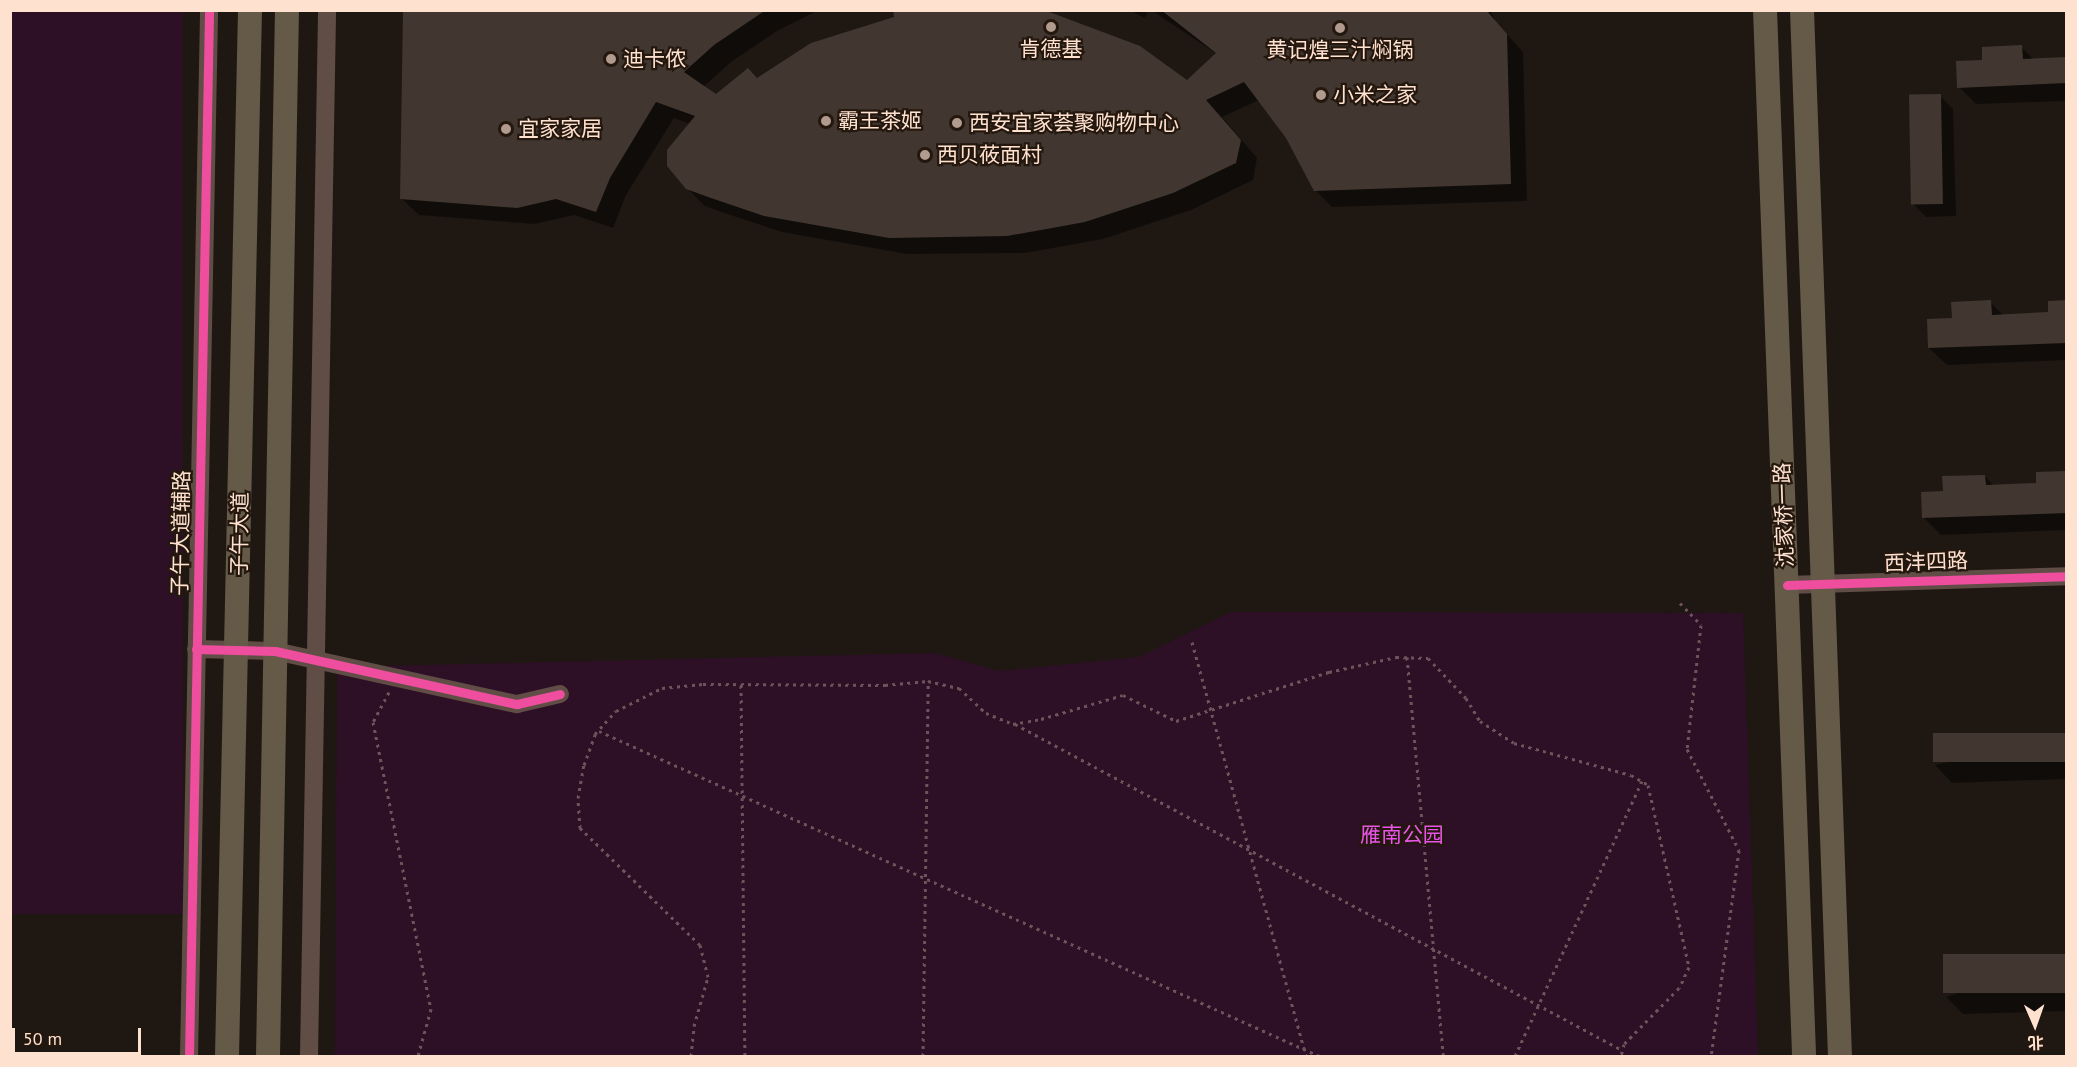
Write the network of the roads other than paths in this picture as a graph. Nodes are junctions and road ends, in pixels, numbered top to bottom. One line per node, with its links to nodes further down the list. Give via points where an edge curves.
1 (209, 10): 10 (street, 子午大道辅路)
2 (250, 10): 11 (main road, 子午大道)
3 (287, 10): 12 (main road, 子午大道)
4 (327, 10): 13 (street)
5 (1765, 10): 9 (main road, 沈家桥一路)
6 (1802, 10): 8 (main road, 沈家桥一路)
7 (2067, 576): 8 (street, 西沣四路)
8 (1825, 584): 9 (street, 西沣四路); 20 (main road, 沈家桥一路)
9 (1787, 585): 19 (main road, 沈家桥一路)
10 (196, 649): 11 (street); 15 (street, 子午大道辅路)
11 (237, 649): 12 (street); 16 (main road, 子午大道)
12 (275, 651): 13 (street); 17 (main road, 子午大道)
13 (316, 660): 14 (street, via 517,704); 18 (street)
14 (560, 694)
15 (189, 1056)
16 (227, 1056)
17 (268, 1056)
18 (309, 1056)
19 (1804, 1056)
20 (1840, 1056)

